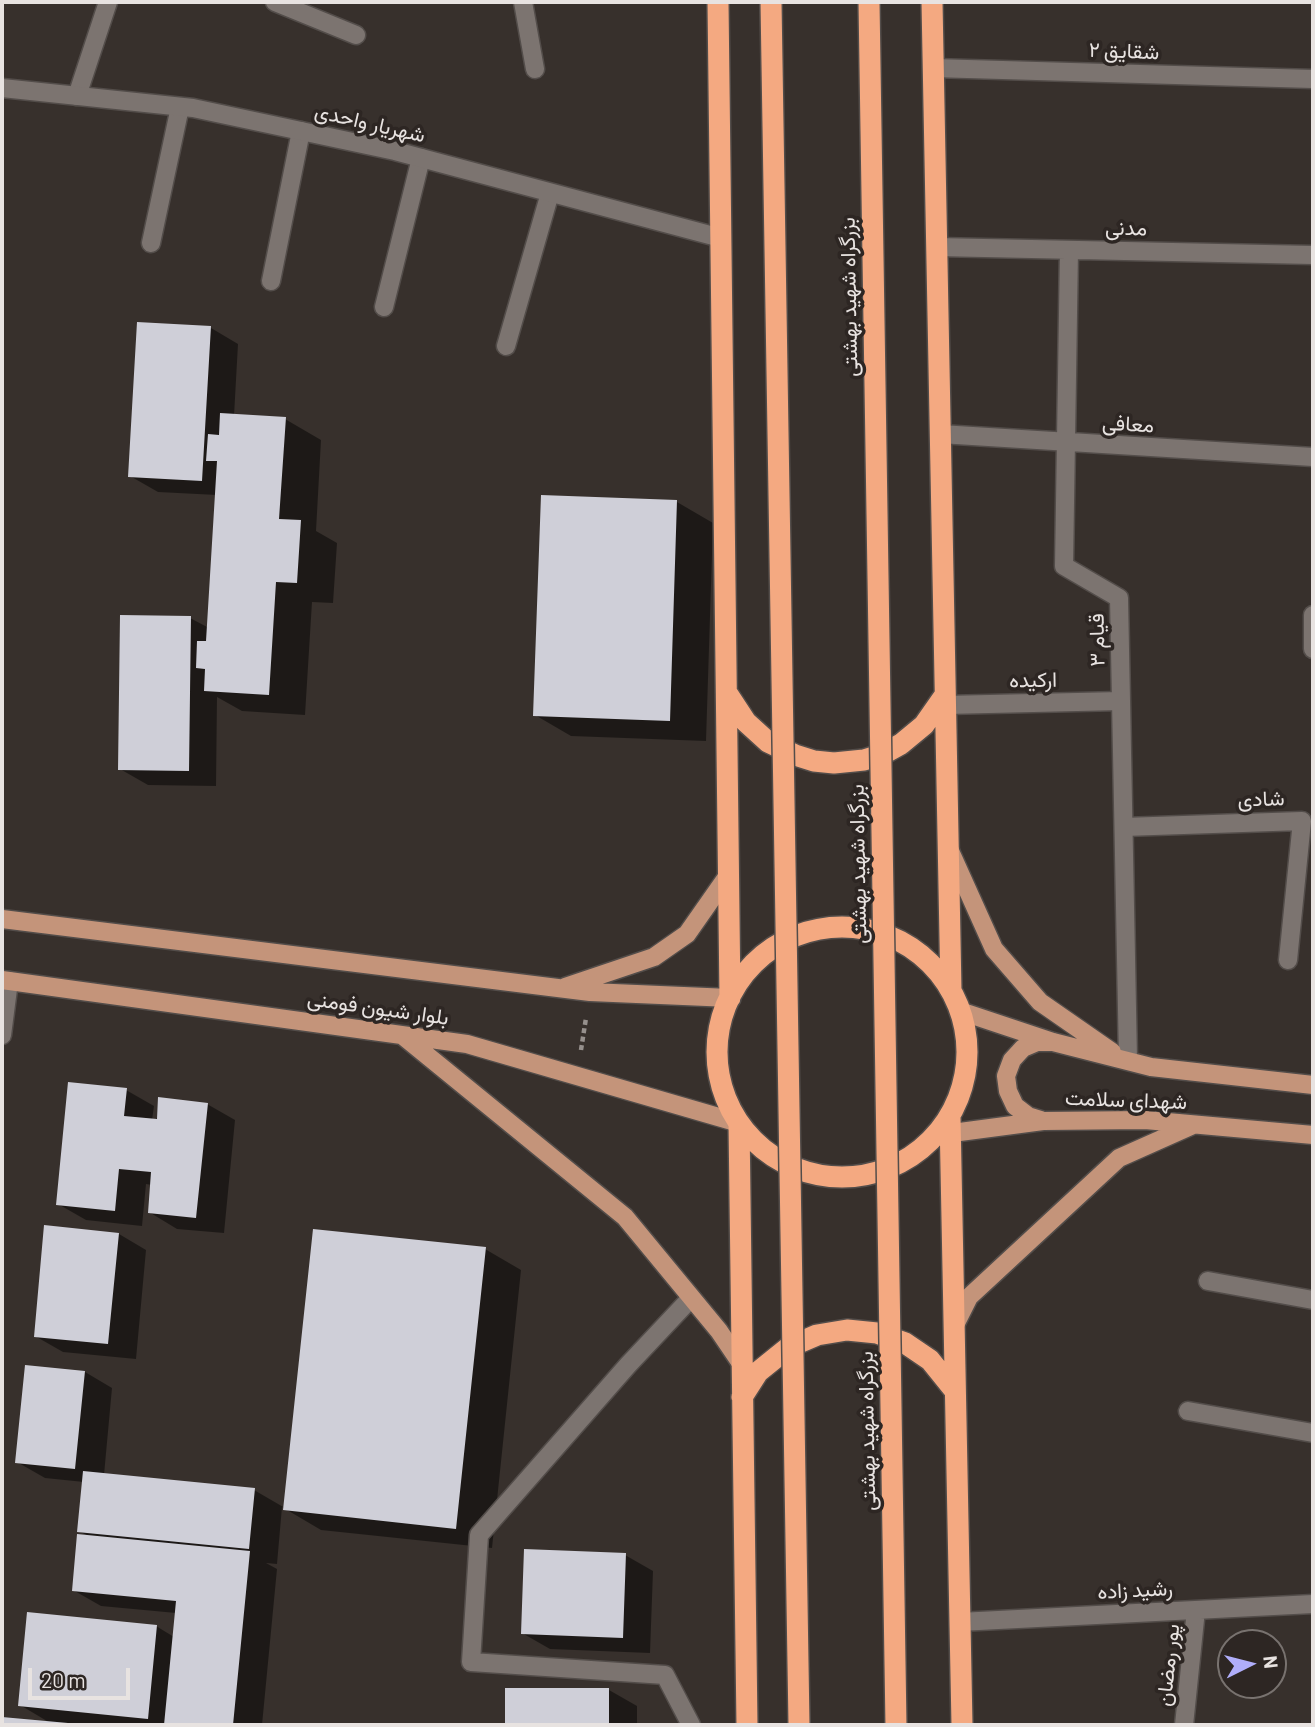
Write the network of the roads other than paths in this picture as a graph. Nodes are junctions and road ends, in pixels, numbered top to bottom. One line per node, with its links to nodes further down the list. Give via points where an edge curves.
1 (108, 2): 13 (street)
2 (275, 2): 8 (street)
3 (523, 2): 10 (street)
4 (718, 2): 18 (highway)
5 (771, 2): 69 (highway, bridge)
6 (869, 2): 70 (highway, بزرگراه شهید بهشتی, bridge)
7 (932, 2): 9 (highway)
8 (356, 35)
9 (933, 68): 11 (street, شقایق ۲); 20 (highway)
10 (535, 69)
11 (1313, 79)
12 (2, 88): 13 (street, شهریار واحدی)
13 (77, 96): 14 (street, شهریار واحدی)
14 (180, 107): 15 (street, شهریار واحدی); 19 (street)
15 (301, 131): 16 (street, شهریار واحدی); 23 (street)
16 (421, 158): 17 (street, شهریار واحدی); 24 (street)
17 (550, 193): 18 (street, شهریار واحدی); 25 (street)
18 (721, 238): 31 (highway)
19 (151, 243)
20 (937, 247): 21 (street, مدنی); 26 (highway)
21 (1069, 250): 22 (street, مدنی); 27 (street, قیام ۳)
22 (1313, 255)
23 (271, 281)
24 (384, 307)
25 (506, 346)
26 (940, 434): 27 (street, معافی); 32 (highway)
27 (1065, 443): 28 (street, معافی); 33 (street, قیام ۳, via 1064,566 1119,598)
28 (1313, 457)
29 (1313, 615): 30 (street)
30 (1312, 649)
31 (726, 691): 32 (highway, via 746,722 768,741 794,755 834,763 864,760 901,744 925,725); 36 (highway)
32 (946, 699): 33 (street, ارکیده); 35 (highway)
33 (1121, 701): 34 (street, قیام ۳)
34 (1124, 827): 38 (street, شادی, via 1302,821); 47 (street, قیام ۳)
35 (948, 846): 41 (highway); 47 (main road, via 994,949 1040,1002)
36 (729, 874): 40 (main road, via 687,934 654,957); 42 (highway)
37 (2, 919): 40 (main road, بلوار شیون فومنی)
38 (1288, 960)
39 (5, 980): 44 (street); 45 (main road, بلوار شیون فومنی)
40 (559, 989): 42 (main road, بلوار شیون فومنی)
41 (951, 991): 42 (highway, via 924,958 897,939 866,929 833,927 772,948 748,970); 43 (highway)
42 (730, 998): 51 (highway, via 719,1029 718,1062 724,1094)
43 (960, 1011): 46 (main road, شهدای سلامت); 49 (highway, via 966,1033 966,1065)
44 (2, 1035)
45 (402, 1035): 51 (main road, بلوار شیون فومنی, via 467,1044); 56 (main road, via 625,1217)
46 (1053, 1042): 47 (main road, شهدای سلامت); 50 (main road, via 1023,1048 1006,1076 1015,1106)
47 (1125, 1059): 48 (main road, شهدای سلامت, via 1151,1067)
48 (1313, 1085)
49 (950, 1117): 53 (highway); 58 (highway)
50 (1043, 1121): 52 (main road, شهدای سلامت, via 1145,1120); 53 (main road, شهدای سلامت)
51 (739, 1123): 53 (highway, via 761,1147 788,1166 841,1178 894,1167); 59 (highway)
52 (1194, 1125): 54 (main road, شهدای سلامت); 58 (main road, via 1119,1158 969,1297)
53 (937, 1135)
54 (1313, 1135)
55 (1208, 1282): 57 (street)
56 (691, 1298): 59 (main road); 67 (street, via 479,1535 471,1662 666,1675)
57 (1313, 1300)
58 (954, 1327): 60 (highway)
59 (742, 1365): 61 (highway)
60 (955, 1391): 61 (highway, via 930,1360 905,1343 877,1333 847,1330 817,1335 789,1347 758,1373); 66 (highway)
61 (742, 1397): 68 (highway)
62 (1188, 1411): 63 (street)
63 (1313, 1433)
64 (1313, 1604): 65 (street, رشید زاده)
65 (1196, 1610): 66 (street, رشید زاده); 72 (street, پور رمضان)
66 (960, 1622): 71 (highway)
67 (691, 1725)
68 (747, 1725)
69 (799, 1725)
70 (897, 1725)
71 (962, 1725)
72 (1184, 1725)

